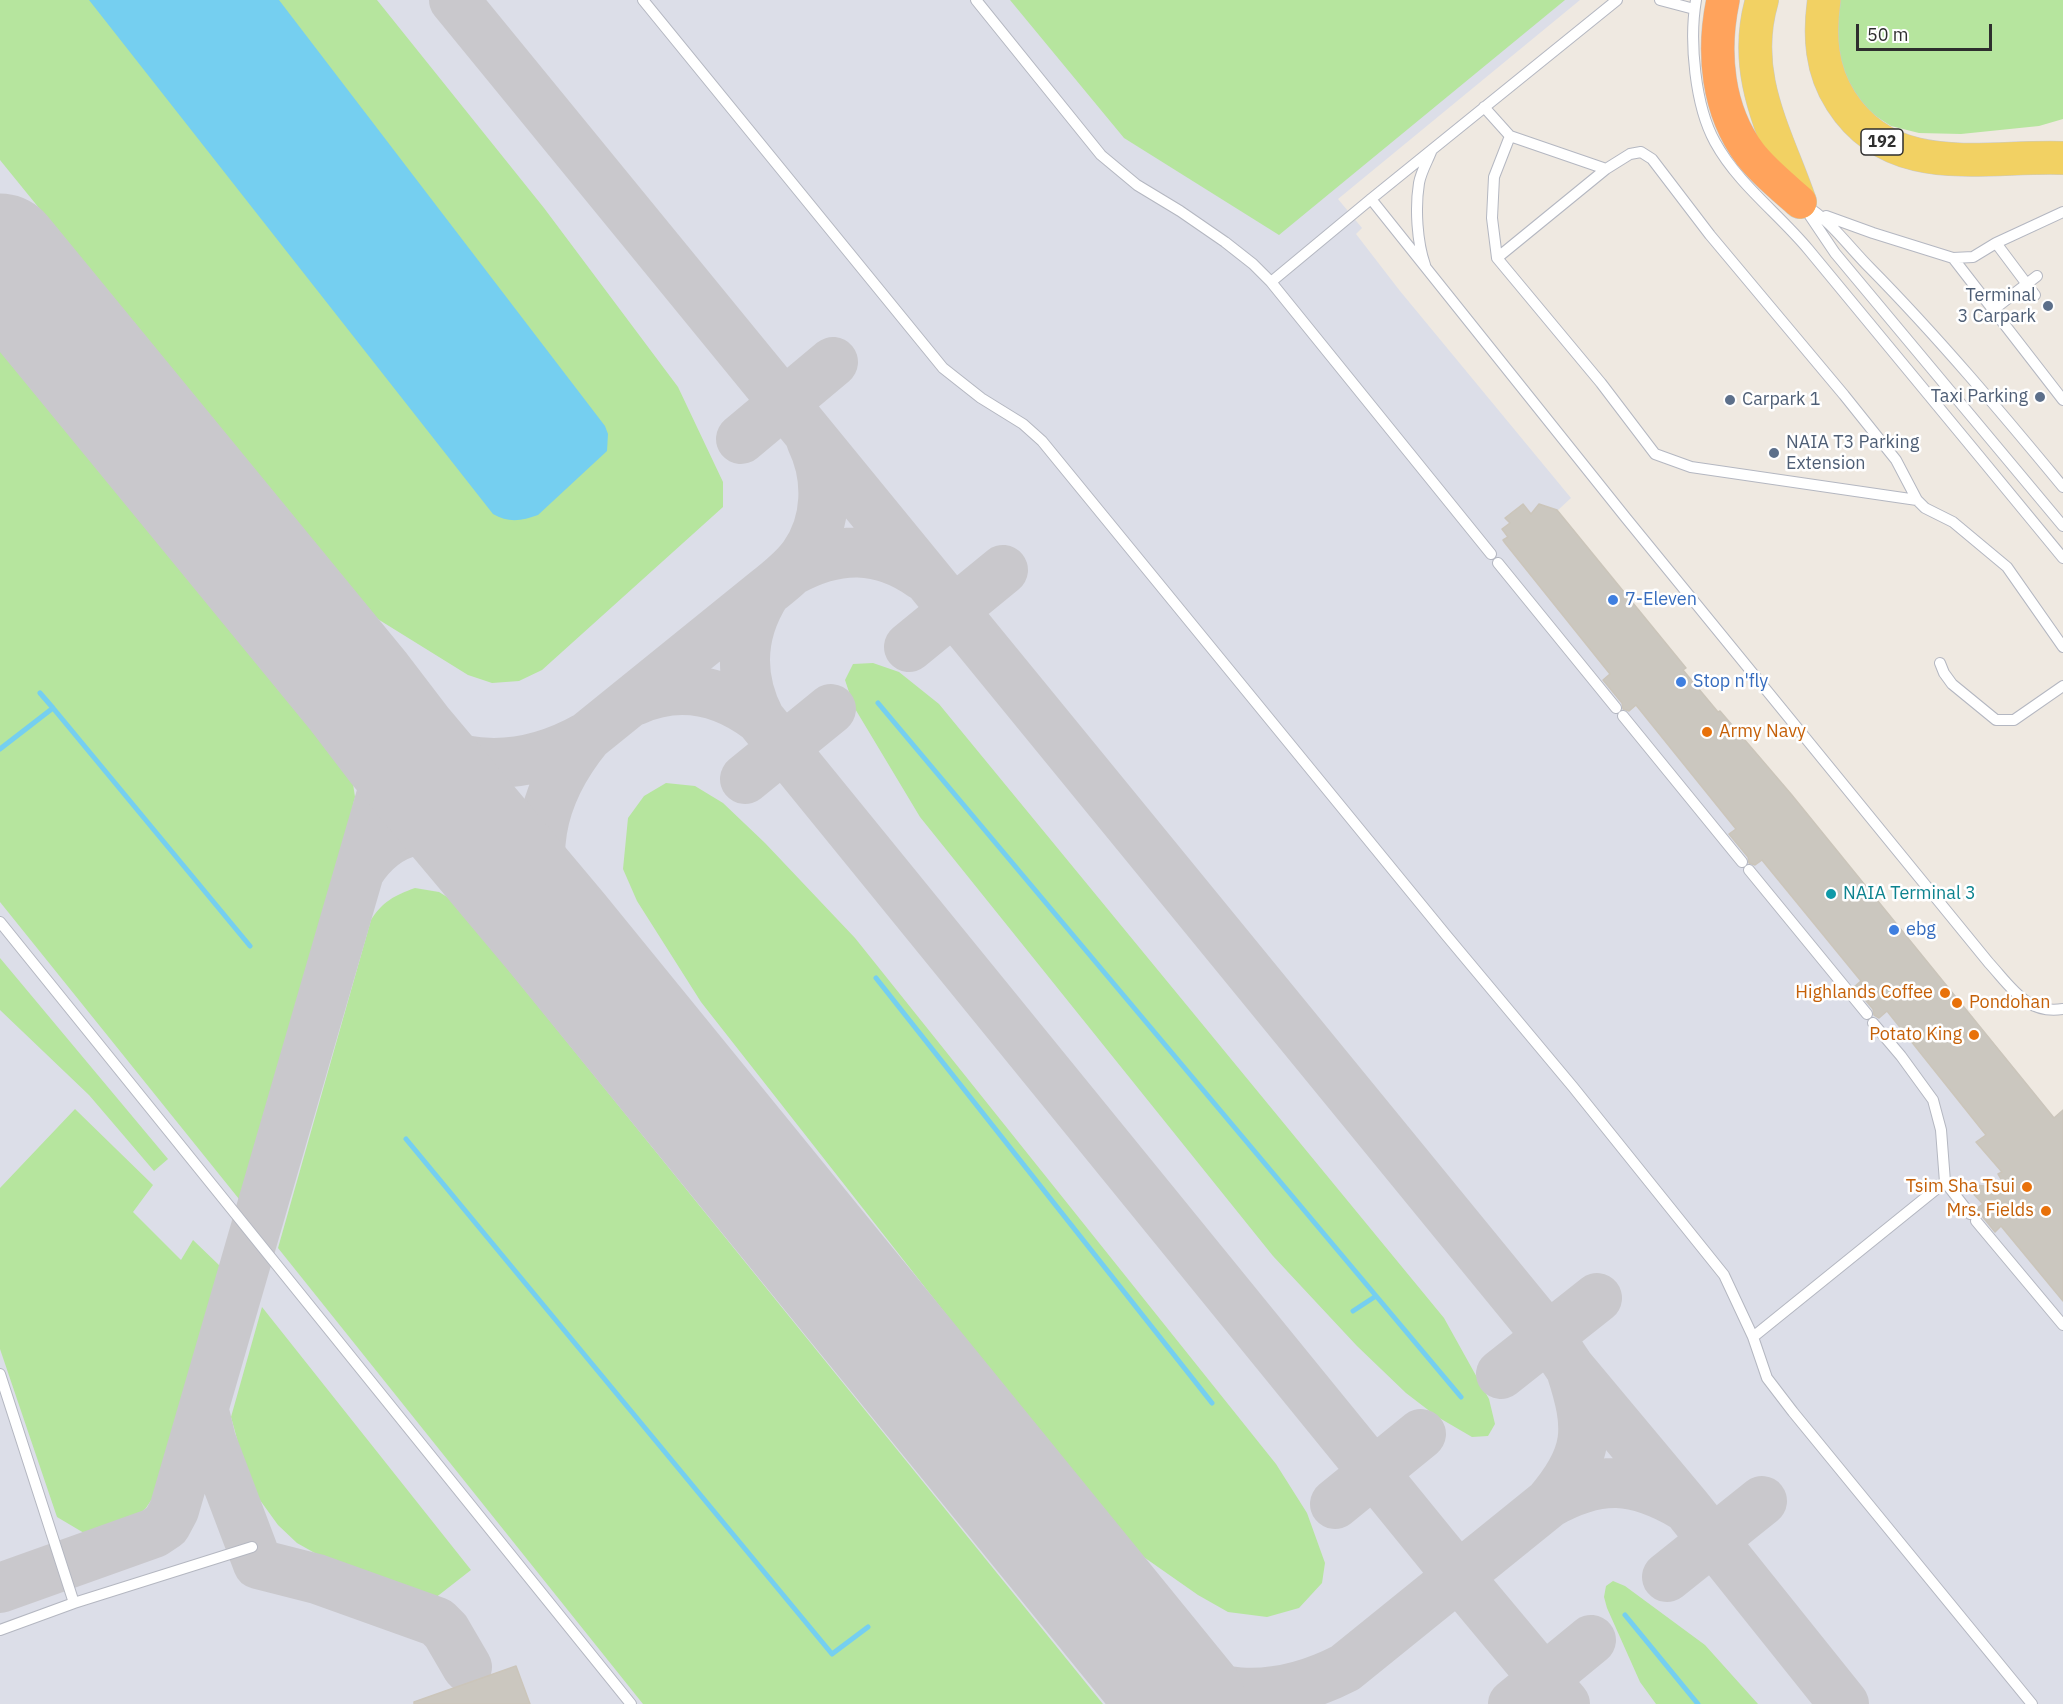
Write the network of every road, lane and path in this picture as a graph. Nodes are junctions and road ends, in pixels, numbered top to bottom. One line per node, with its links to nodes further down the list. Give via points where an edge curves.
1 (643, 0): 37 (lane, via 943,368 1042,441 1724,1275)
2 (976, 0): 21 (lane, via 1101,155 1137,185 1226,242)
3 (1617, 0): 8 (lane)
4 (1660, 0): 7 (lane)
5 (1762, 0): 14 (main road, via 1756,35 1761,98)
6 (1824, 0): 11 (main road, 192, via 1822,47 1828,76 1846,109 1872,136 1898,150 1928,157)
7 (1705, 3): 14 (highway, via 1719,30 1720,84 1731,121 1751,156); 29 (lane, via 1695,69 1700,102 1714,141 1730,165 1806,246)
8 (1484, 107): 9 (lane); 10 (lane)
9 (1510, 136): 12 (lane); 17 (lane, via 1494,177 1492,218)
10 (1432, 148): 13 (lane); 19 (lane, via 1419,183 1418,200)
11 (2053, 158)
12 (1606, 169): 17 (lane); 27 (lane, via 1630,154 1641,152 1652,159 1896,460)
13 (1371, 199): 19 (lane); 21 (lane)
14 (1810, 208): 18 (lane); 26 (lane, via 1840,233 1918,316); 28 (lane, via 1835,253)
15 (2063, 212): 16 (lane)
16 (1996, 243): 18 (lane, via 1972,257); 22 (lane)
17 (1497, 258): 27 (lane, via 1655,454 1676,463)
18 (1953, 258): 24 (lane)
19 (1427, 271): 34 (lane, via 1989,963 2035,1008)
20 (2037, 276): 22 (lane)
21 (1271, 282): 35 (lane, via 1901,1056 1933,1100 1941,1130)
22 (2026, 284): 23 (lane); 24 (lane)
23 (2035, 295)
24 (1993, 310): 25 (lane)
25 (2063, 400)
26 (2063, 487)
27 (1917, 500): 30 (lane, via 1953,522 2007,567)
28 (2063, 526)
29 (2063, 558)
30 (2063, 647)
31 (1940, 663): 32 (lane, via 1952,684 1996,720 2014,720)
32 (2063, 686)
33 (0, 922): 42 (lane)
34 (2063, 1009)
35 (1945, 1182): 36 (lane); 37 (lane)
36 (2063, 1325)
37 (1753, 1337): 43 (lane, via 1767,1378)
38 (0, 1374): 40 (lane)
39 (252, 1546): 40 (lane)
40 (74, 1604): 41 (lane)
41 (0, 1630)
42 (631, 1704)
43 (2032, 1704)

